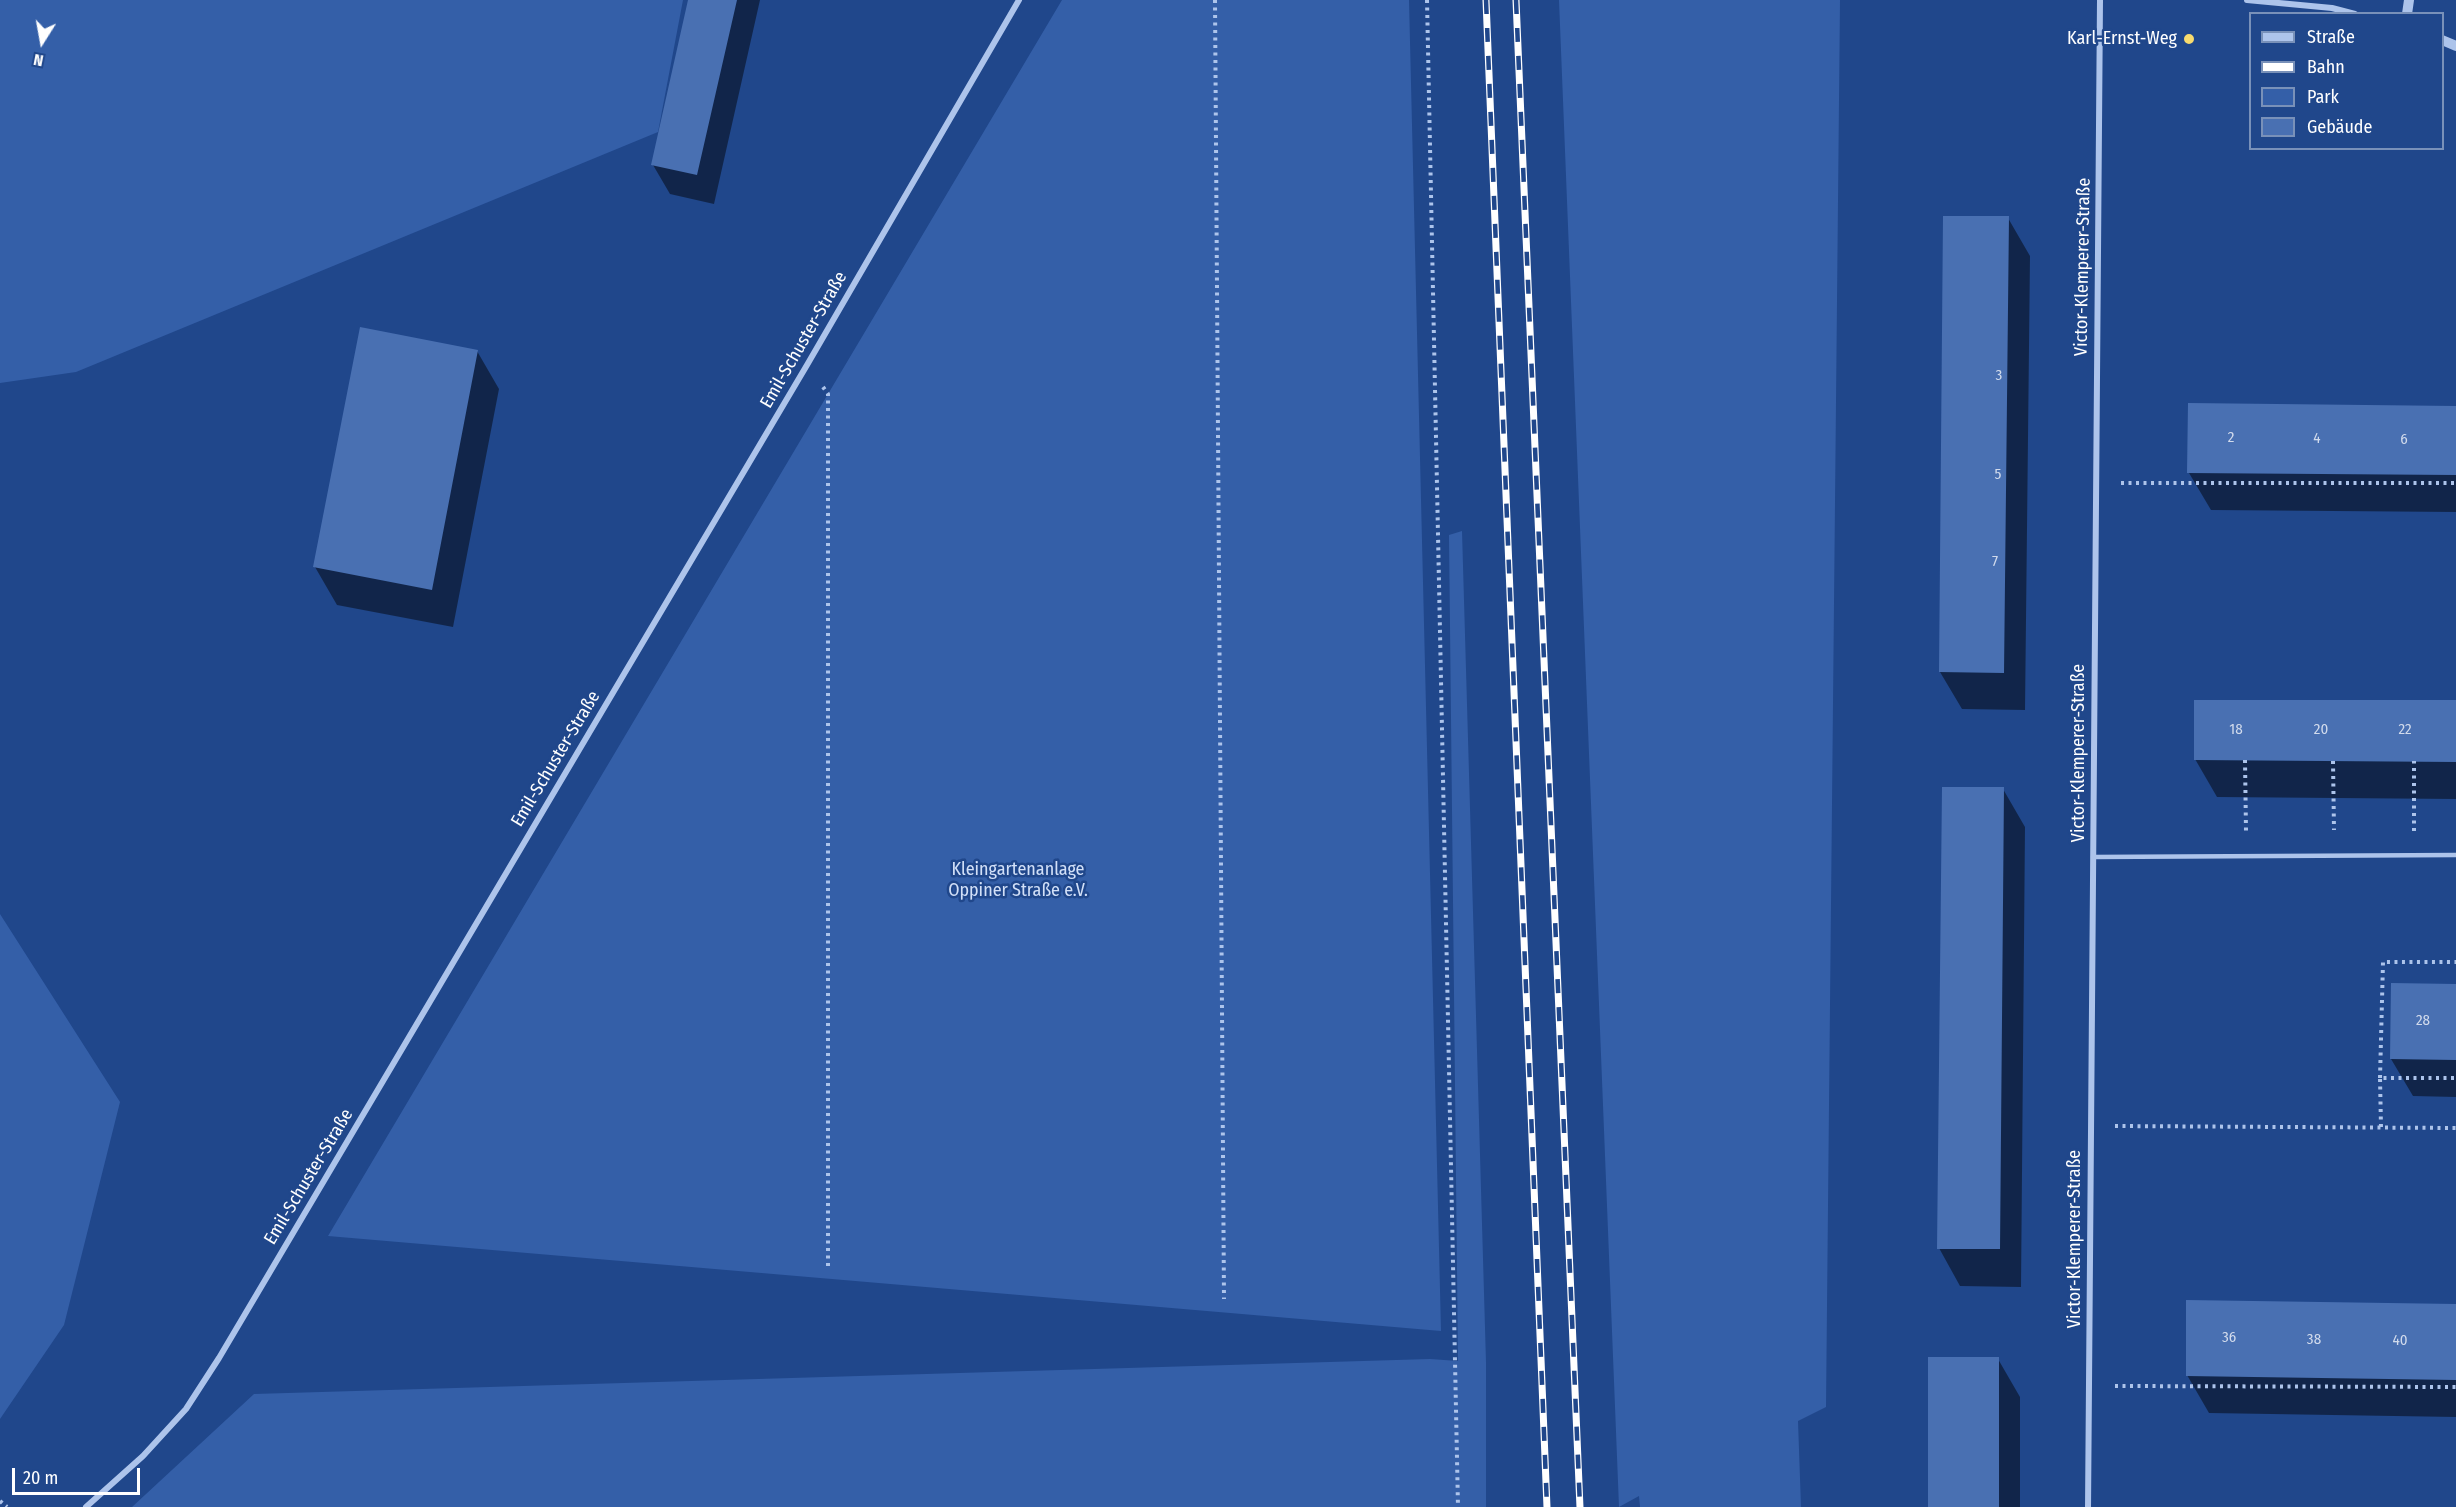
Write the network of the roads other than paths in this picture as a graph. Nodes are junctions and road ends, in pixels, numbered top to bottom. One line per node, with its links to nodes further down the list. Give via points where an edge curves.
1 (1019, 0): 7 (street, Emil-Schuster-Straße, via 219,1358 186,1409 143,1456)
2 (2100, 0): 6 (street, Victor-Klemperer-Straße)
3 (2247, 0): 4 (street)
4 (2347, 12)
5 (2456, 855): 6 (lane)
6 (2093, 857): 8 (street, Victor-Klemperer-Straße)
7 (86, 1507)
8 (2088, 1507)

